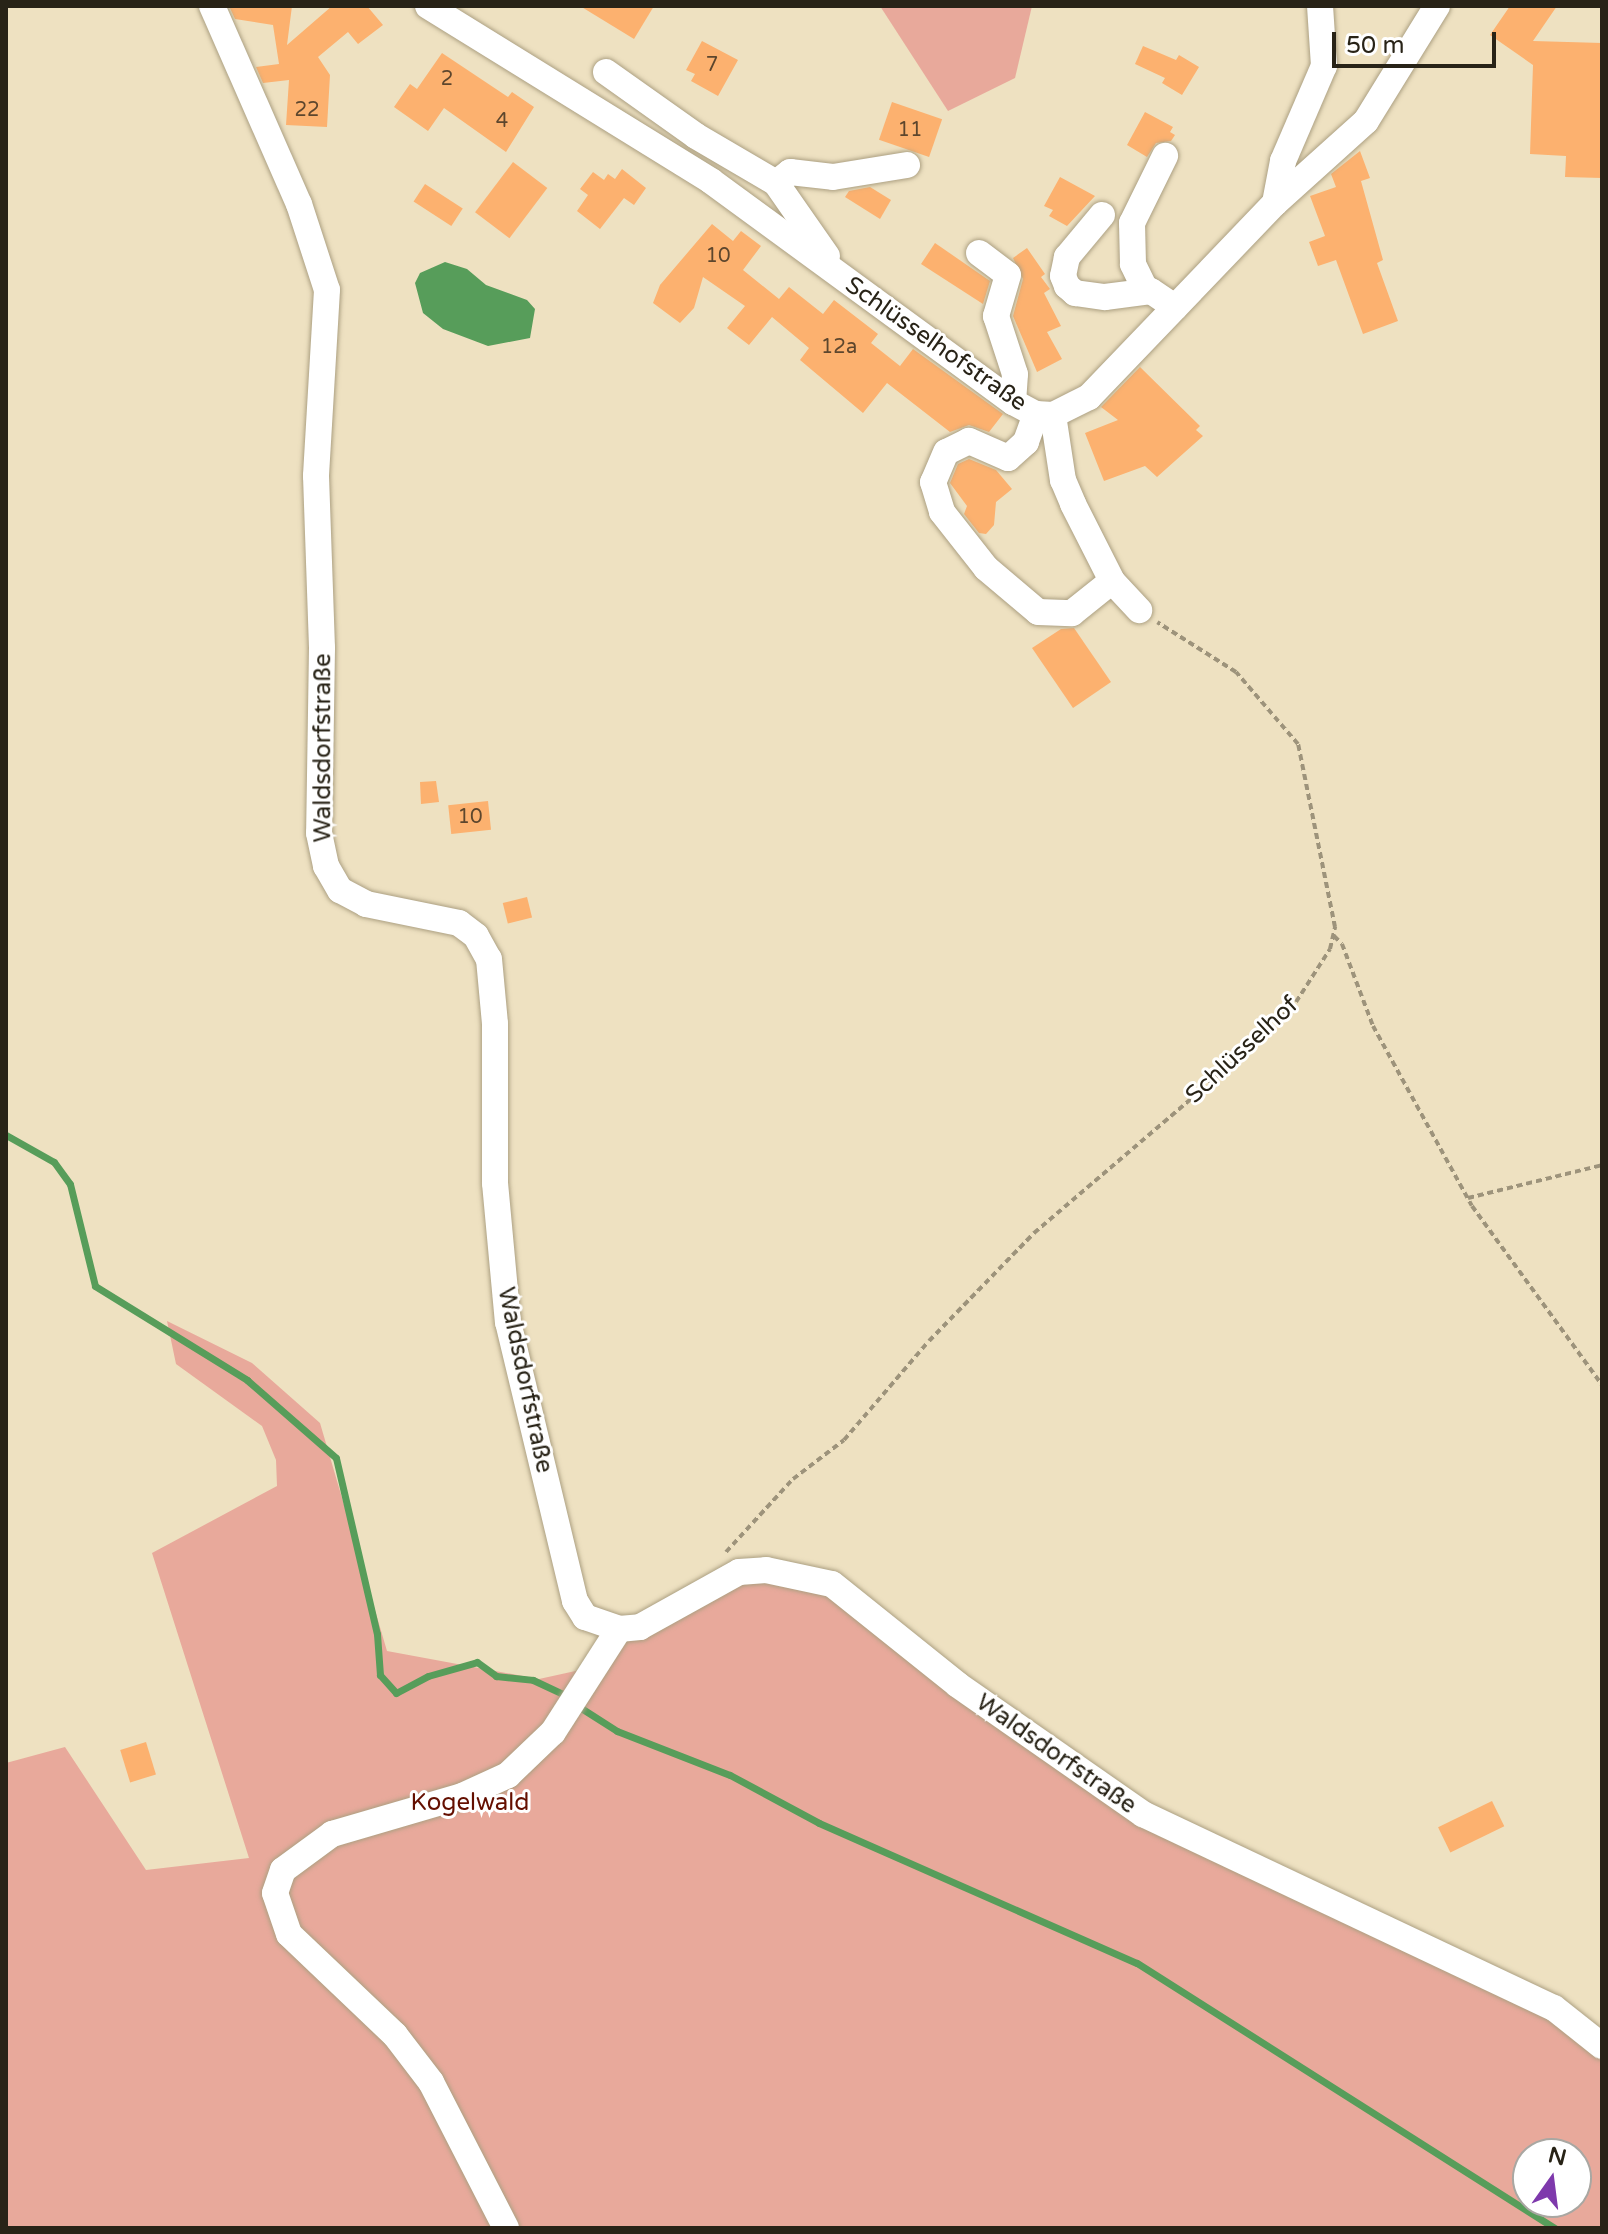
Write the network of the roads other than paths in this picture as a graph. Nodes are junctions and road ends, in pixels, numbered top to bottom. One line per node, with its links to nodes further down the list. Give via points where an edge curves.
1 (212, 6): 18 (street, Waldsdorfstraße, via 299,204 327,290 316,476 322,648 319,833 326,866 340,890 366,904 459,923 476,936 489,959 495,1024 495,1183 508,1322 575,1601 585,1617)
2 (428, 6): 12 (street, Schlüsselhofstraße, via 711,181)
3 (1320, 6): 9 (street, via 1324,66 1283,161)
4 (1437, 6): 9 (street, Schlüsselhofstraße, via 1366,121)
5 (606, 72): 8 (street, via 684,128)
6 (1165, 156): 13 (street, via 1132,223 1133,264)
7 (907, 165): 8 (street, via 833,177 790,172)
8 (776, 183): 12 (street, via 820,244)
9 (1275, 203): 14 (street, Schlüsselhofstraße)
10 (1102, 215): 13 (street, via 1067,257 1067,286 1096,297)
11 (979, 253): 15 (street, via 1008,275 996,316 1015,374)
12 (831, 269): 15 (street, Schlüsselhofstraße)
13 (1146, 291): 14 (street, via 1161,294)
14 (1175, 307): 15 (street, Schlüsselhofstraße, via 1089,397)
15 (1034, 410): 16 (street); 16 (street, via 1026,442 1008,458 969,441 946,452 933,482 938,505 986,568 1038,612 1072,613)
16 (1112, 581): 17 (street)
17 (1139, 610)
18 (619, 1629): 19 (street, Waldsdorfstraße, via 640,1627 739,1572 766,1570 832,1584 958,1685 1143,1814 1554,2008); 20 (street, via 553,1732 508,1775 462,1796 332,1834 283,1870 275,1893 289,1934 395,2035 431,2082)
19 (1602, 2046)
20 (506, 2228)

